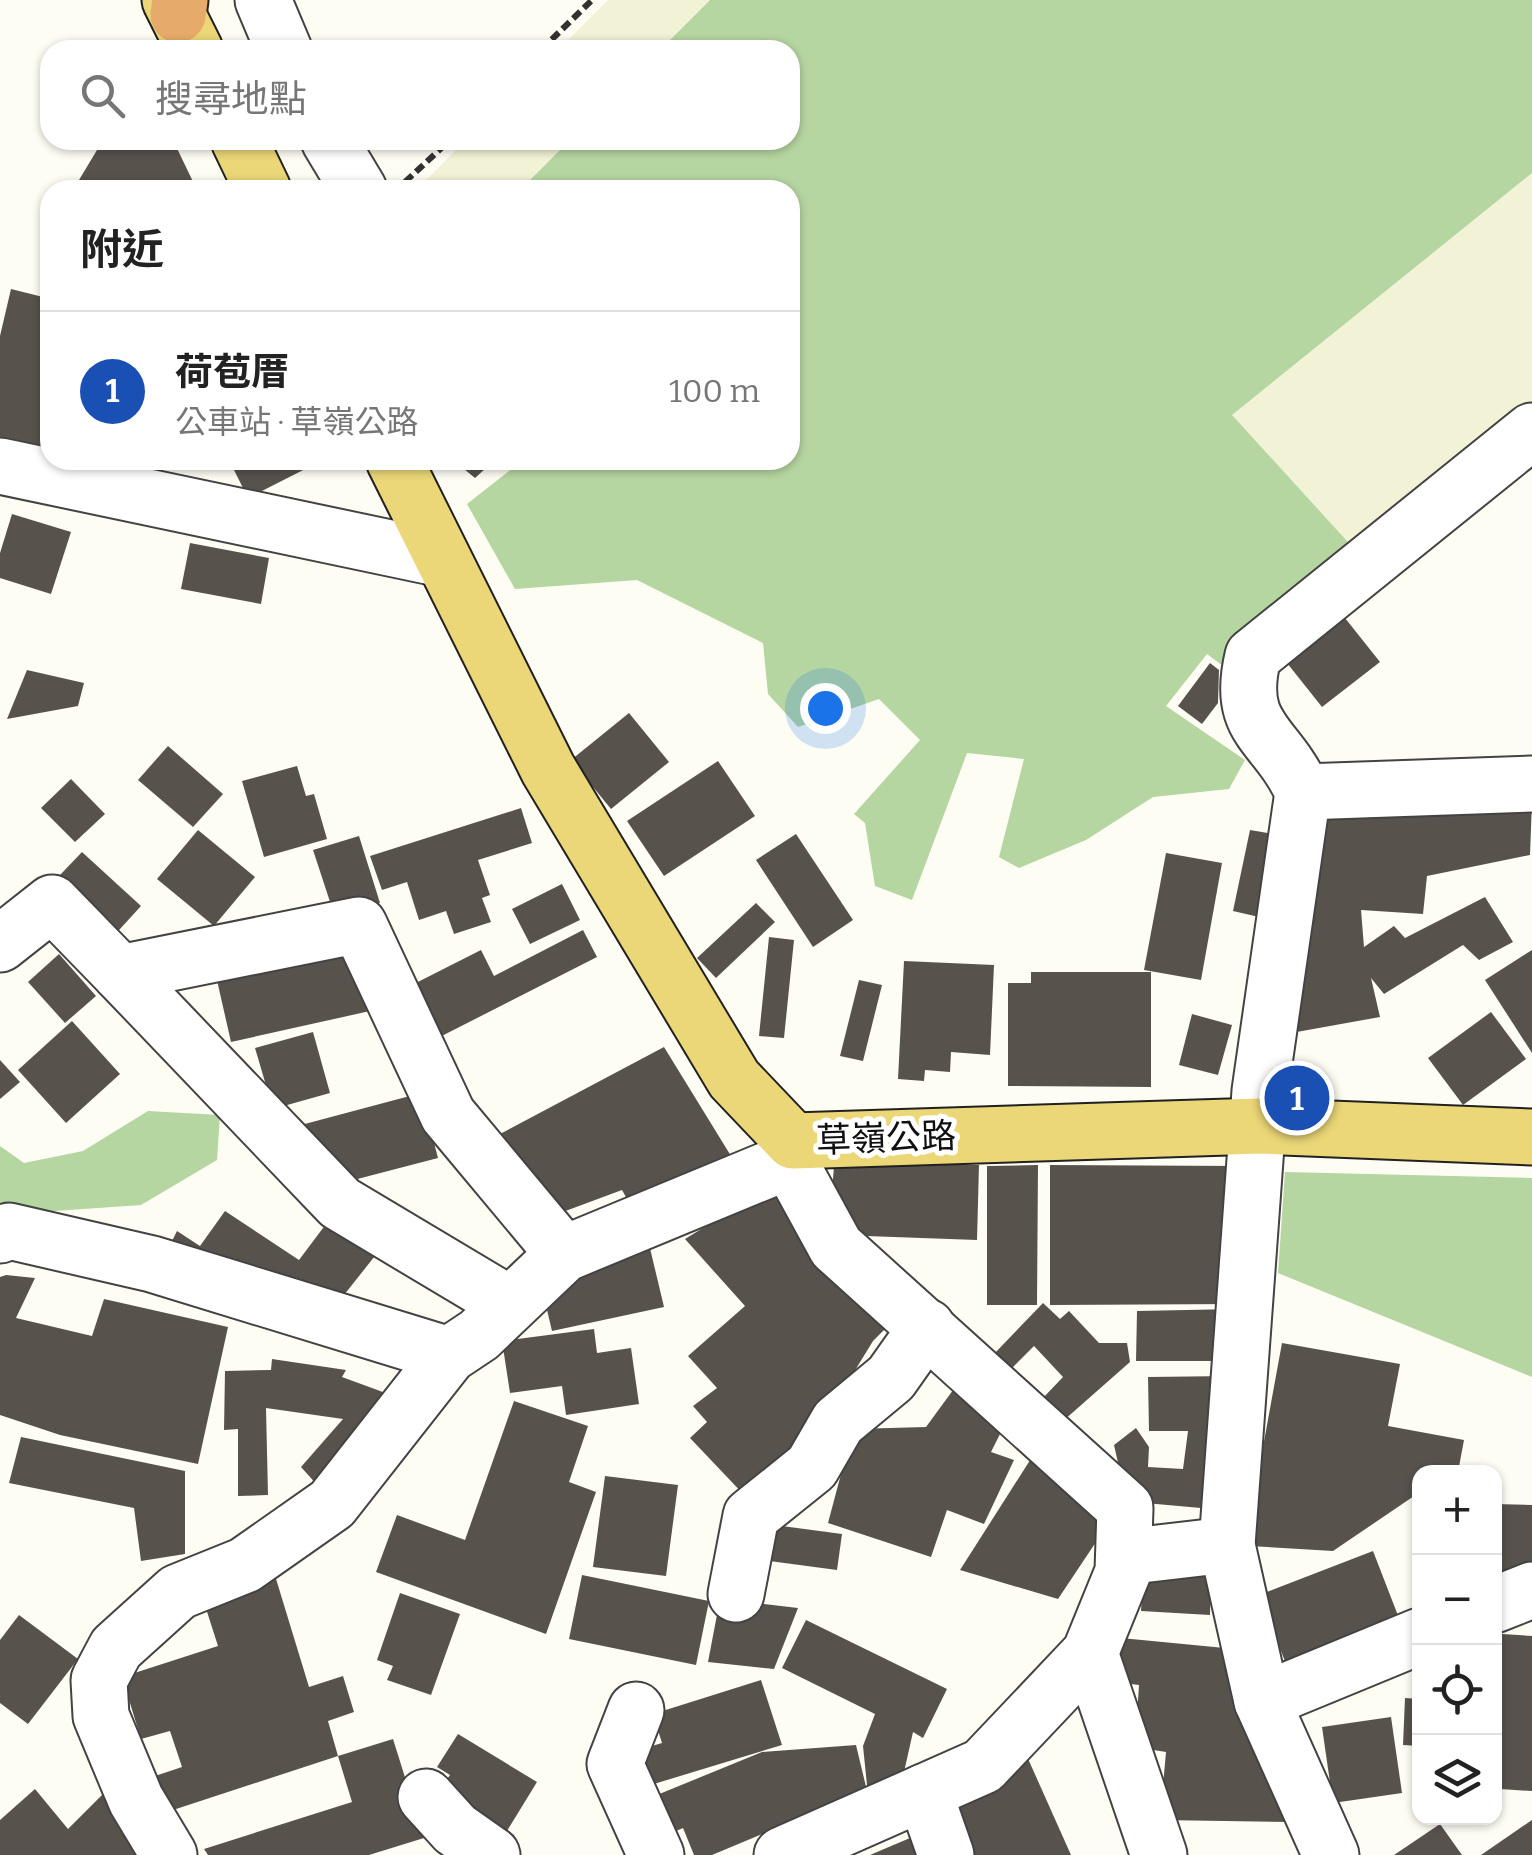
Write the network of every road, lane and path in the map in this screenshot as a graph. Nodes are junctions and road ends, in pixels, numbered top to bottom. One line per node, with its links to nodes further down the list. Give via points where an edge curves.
1 (263, 0): 3 (street)
2 (592, 0): 4 (path)
3 (280, 40)
4 (551, 40)
5 (243, 150): 8 (main road)
6 (335, 150): 9 (street)
7 (439, 150): 10 (path)
8 (258, 180)
9 (353, 180)
10 (408, 180)
11 (1532, 432): 16 (street, via 1253,656 1249,714)
12 (0, 466): 14 (street)
13 (399, 470): 14 (main road, 草嶺公路)
14 (442, 559): 21 (main road, 草嶺公路, via 548,769 734,1079)
15 (1532, 784): 16 (street)
16 (1303, 792): 19 (street)
17 (0, 944): 18 (street, via 52,903)
18 (120, 973): 23 (street, via 359,925 448,1115); 24 (street, via 340,1204)
19 (1260, 1126): 20 (main road, 草嶺公路); 21 (main road, 草嶺公路); 27 (street)
20 (1532, 1136)
21 (791, 1151): 23 (street); 25 (street, via 836,1247)
22 (0, 1235): 26 (street, via 9,1231 152,1264)
23 (564, 1254): 24 (street)
24 (509, 1304): 26 (street)
25 (927, 1327): 28 (street, via 1125,1508); 30 (street, via 891,1378 838,1422 812,1466 751,1516)
26 (449, 1355): 38 (street, via 332,1504 245,1565 178,1592 116,1648 99,1680 101,1716)
27 (1228, 1545): 28 (street); 34 (street)
28 (1124, 1557): 33 (street)
29 (1532, 1590): 31 (street)
30 (736, 1594)
31 (1502, 1602)
32 (1412, 1639): 34 (street)
33 (1090, 1654): 36 (street, via 983,1766); 43 (street)
34 (1262, 1700): 44 (street)
35 (636, 1710): 40 (street, via 614,1764)
36 (924, 1792): 41 (street); 42 (street)
37 (426, 1798): 39 (street)
38 (168, 1855)
39 (492, 1855)
40 (656, 1855)
41 (782, 1855)
42 (946, 1855)
43 (1158, 1855)
44 (1331, 1855)

